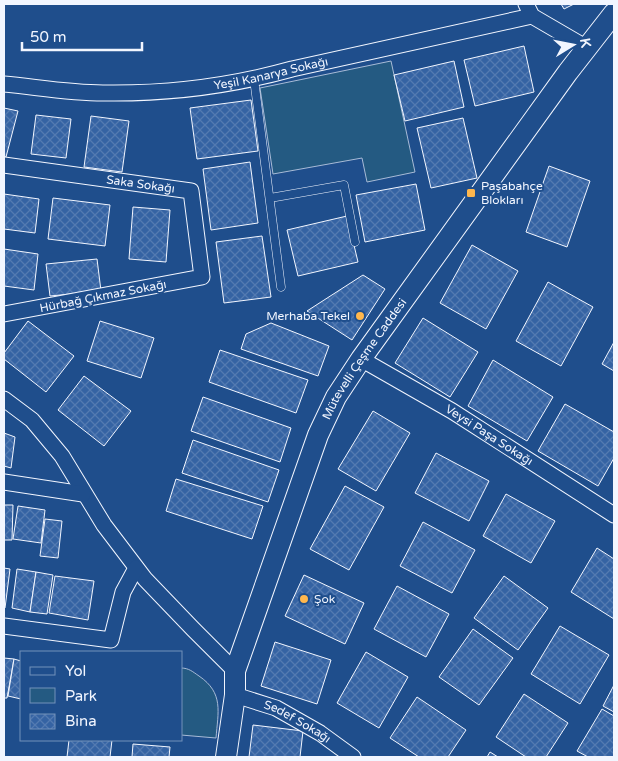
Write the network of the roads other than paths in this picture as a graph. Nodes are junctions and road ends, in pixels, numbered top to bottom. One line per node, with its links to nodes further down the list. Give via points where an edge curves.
1 (529, 10): 3 (street); 4 (street, Yeşil Kanarya Sokağı)
2 (614, 13): 3 (street, Mütevelli Çeşme Caddesi)
3 (587, 48): 12 (street, Mütevelli Çeşme Caddesi)
4 (254, 79): 5 (street, Yeşil Kanarya Sokağı, via 167,91 101,93); 7 (lane)
5 (4, 84)
6 (4, 165): 9 (street, Saka Sokağı, via 191,191)
7 (270, 198): 8 (lane, via 344,185); 10 (lane)
8 (355, 242)
9 (202, 277): 11 (street, Hürbağ Çıkmaz Sokağı)
10 (280, 287)
11 (4, 314)
12 (361, 359): 16 (street, Veysi Paşa Sokağı, via 452,411); 19 (street, Mütevelli Çeşme Caddesi, via 336,397 318,435)
13 (4, 399): 15 (street, via 32,420 62,456)
14 (4, 482): 15 (street)
15 (83, 494): 17 (street)
16 (614, 515)
17 (136, 568): 18 (street, via 124,592 112,640); 19 (street)
18 (4, 626)
19 (235, 671): 20 (street, Mütevelli Çeşme Caddesi)
20 (235, 695): 21 (street, Mütevelli Çeşme Caddesi); 22 (street, Sedef Sokağı, via 276,708 320,733)
21 (226, 757)
22 (353, 757)

